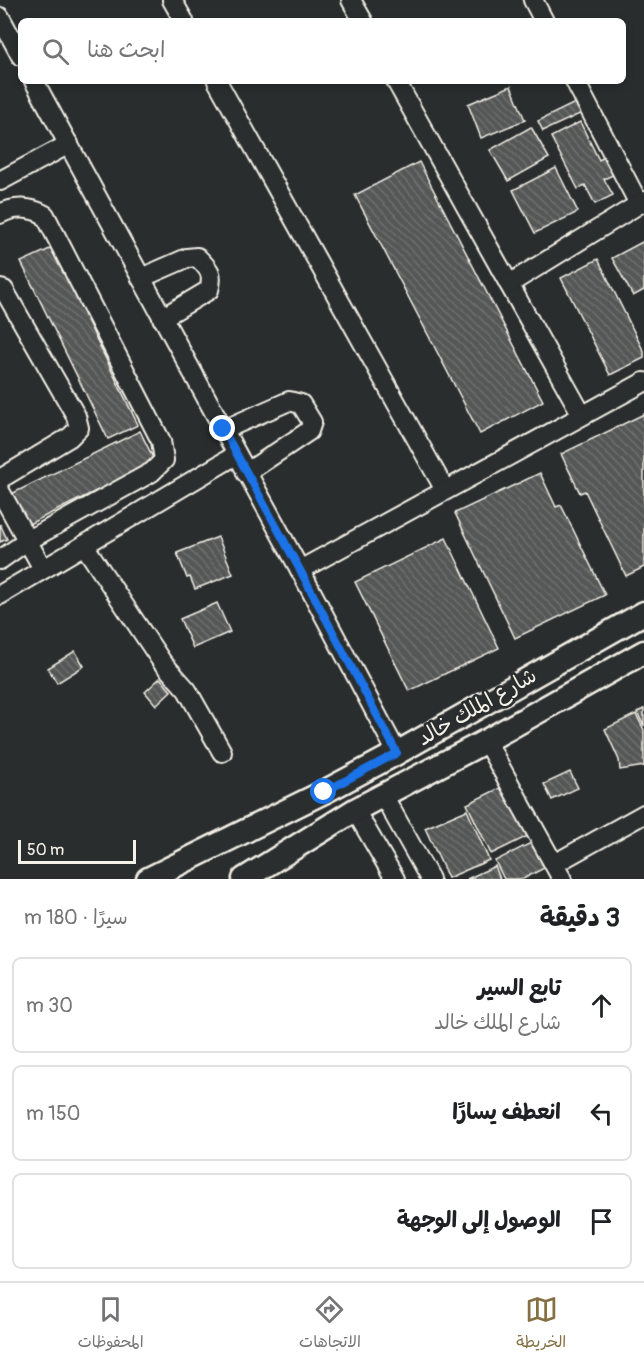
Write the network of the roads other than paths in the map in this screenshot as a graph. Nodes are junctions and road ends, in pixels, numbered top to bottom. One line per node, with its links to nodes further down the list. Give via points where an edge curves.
1 (172, 0): 4 (street)
2 (533, 0): 5 (street)
3 (0, 17): 6 (street)
4 (182, 18)
5 (542, 18)
6 (18, 50)
7 (36, 84): 11 (street)
8 (219, 84): 25 (street)
9 (398, 84): 16 (street)
10 (577, 84): 13 (street)
11 (69, 144): 12 (street); 15 (street)
12 (0, 181)
13 (642, 202): 16 (street)
14 (0, 214): 27 (street, via 22,208 45,215 160,441 164,460 152,472)
15 (141, 278): 18 (street); 18 (street, via 187,258 197,257 208,268 212,280 209,290)
16 (509, 284): 20 (street)
17 (0, 290): 24 (street, via 4,290 76,416 79,428)
18 (162, 318): 21 (street)
19 (644, 381): 20 (street)
20 (582, 415): 25 (street)
21 (223, 429): 22 (street); 23 (street, via 289,401 301,404 312,422 309,431)
22 (237, 455): 23 (street); 28 (street)
23 (246, 473): 31 (street)
24 (0, 479)
25 (445, 490): 31 (street)
26 (0, 491): 27 (street)
27 (27, 541): 29 (street); 30 (street)
28 (84, 545): 30 (street); 36 (street, via 162,662 187,690)
29 (0, 560)
30 (43, 569): 32 (street)
31 (300, 570): 37 (street)
32 (0, 595)
33 (644, 613): 37 (main road, شارع الملك خالد)
34 (644, 652): 35 (main road, شارع الملك خالد)
35 (486, 741): 39 (main road, شارع الملك خالد); 42 (street)
36 (222, 752)
37 (397, 753): 38 (main road, شارع الملك خالد)
38 (324, 792): 43 (main road, شارع الملك خالد); 44 (main road)
39 (383, 795): 40 (main road, شارع الملك خالد); 48 (street)
40 (351, 812): 45 (main road); 46 (main road, شارع الملك خالد); 47 (street)
41 (644, 814): 42 (street)
42 (558, 872)
43 (148, 879)
44 (172, 879)
45 (224, 879)
46 (244, 879)
47 (395, 879)
48 (430, 879)

